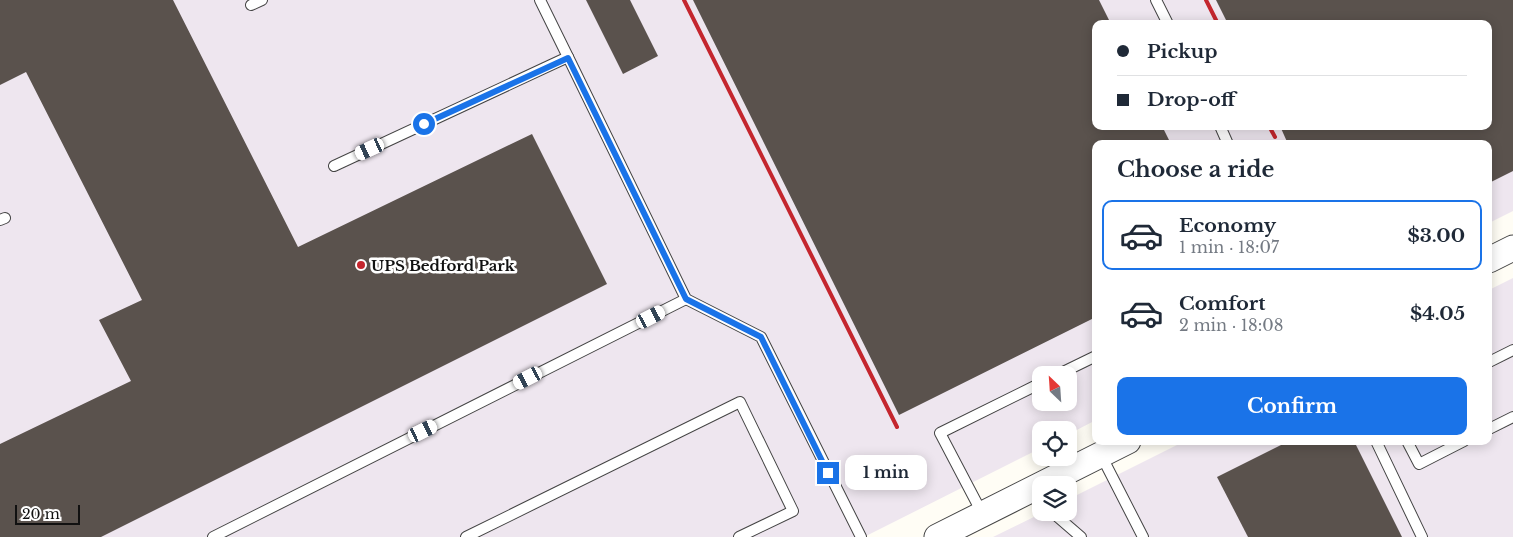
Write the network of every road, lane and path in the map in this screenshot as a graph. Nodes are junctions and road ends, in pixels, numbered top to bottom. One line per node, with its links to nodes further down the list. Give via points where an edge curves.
1 (262, 0): 4 (lane)
2 (540, 0): 6 (lane)
3 (1156, 0): 5 (lane)
4 (252, 5)
5 (1166, 20)
6 (568, 58): 7 (lane); 10 (lane)
7 (334, 166)
8 (1513, 248): 9 (street)
9 (1492, 258)
10 (686, 299): 27 (lane); 30 (lane, via 761,337)
11 (1513, 350): 13 (lane)
12 (1092, 358): 14 (lane)
13 (1492, 360)
14 (1075, 366)
15 (1032, 387): 25 (lane, via 940,433)
16 (1513, 417): 17 (lane)
17 (1492, 428)
18 (1120, 445): 22 (street)
19 (1378, 445): 34 (lane)
20 (1409, 445): 21 (lane, via 1419,464)
21 (1456, 445)
22 (1101, 455): 23 (street); 33 (lane)
23 (1067, 476)
24 (1032, 496): 25 (street)
25 (982, 514): 31 (street)
26 (1062, 521): 32 (lane)
27 (213, 537)
28 (466, 537): 29 (lane, via 740,402 793,511)
29 (739, 537)
30 (860, 537)
31 (937, 537)
32 (1081, 537)
33 (1143, 537)
34 (1422, 537)

